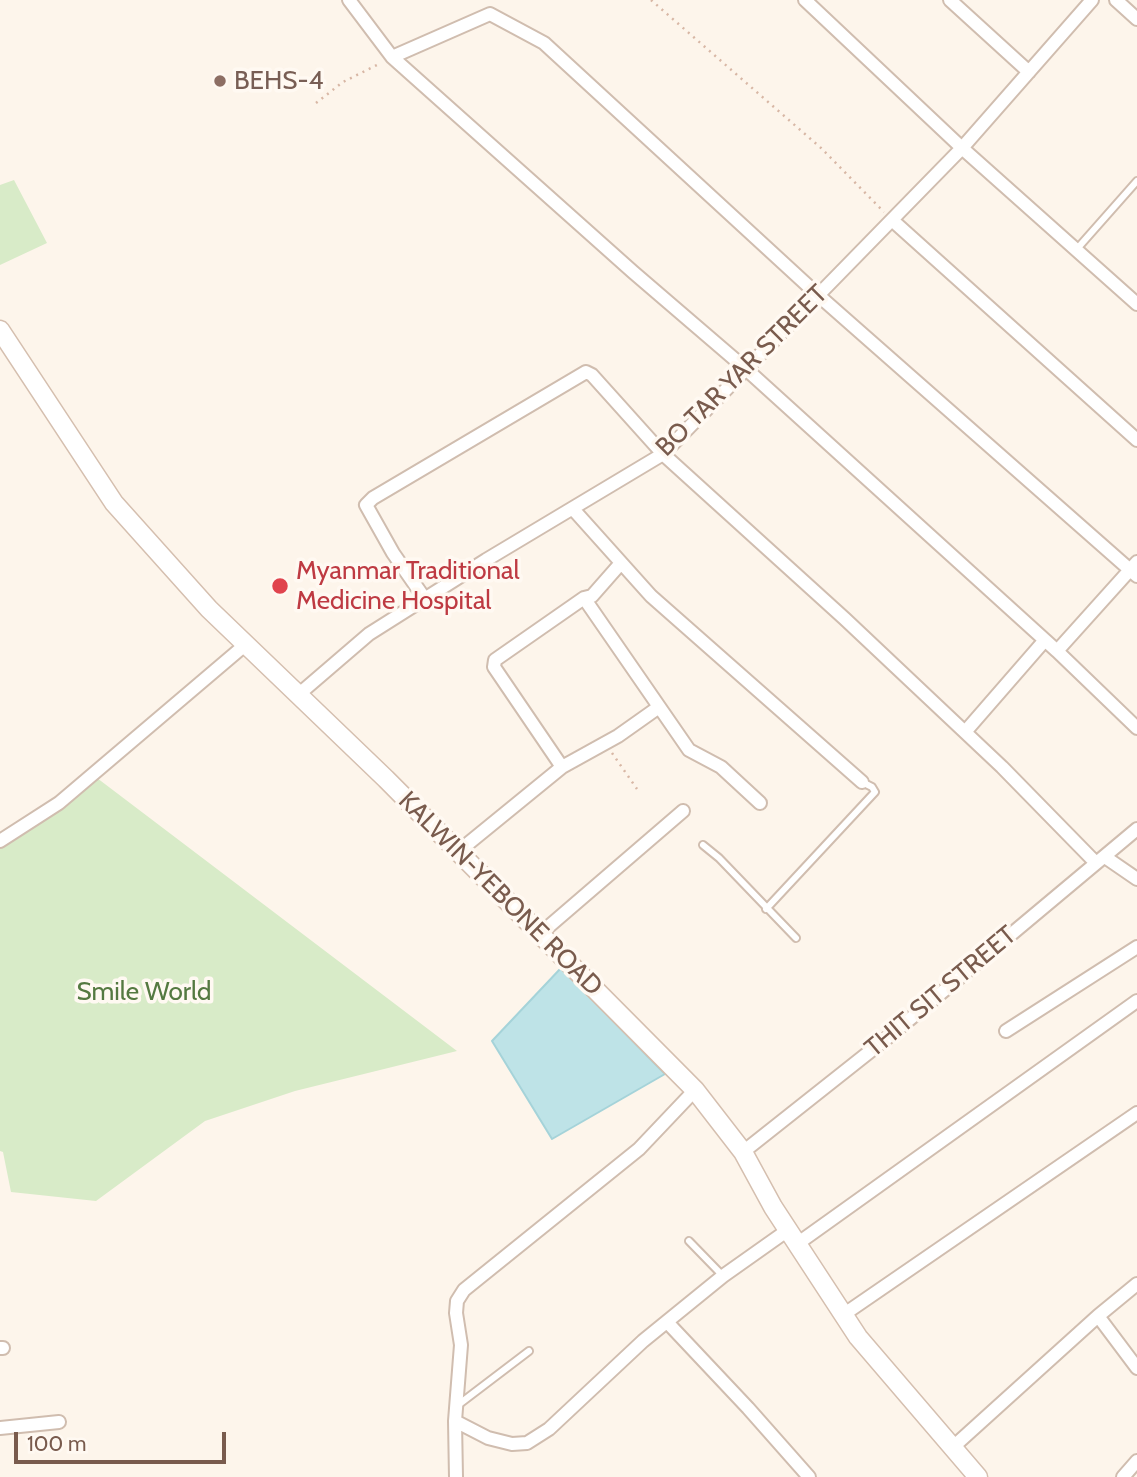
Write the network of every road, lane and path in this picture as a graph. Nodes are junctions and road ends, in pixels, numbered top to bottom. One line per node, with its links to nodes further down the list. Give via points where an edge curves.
1 (349, 0): 8 (street)
2 (651, 0): 13 (path, via 821,148)
3 (805, 0): 11 (street)
4 (950, 0): 9 (street)
5 (1092, 0): 9 (street, BO TAR YAR STREET)
6 (1116, 0): 7 (street)
7 (1137, 19)
8 (392, 57): 10 (path, via 343,82); 15 (street, via 490,14 544,43); 18 (street)
9 (1029, 72): 11 (street, BO TAR YAR STREET)
10 (316, 103)
11 (962, 148): 13 (street, BO TAR YAR STREET); 14 (street)
12 (1136, 185): 14 (lane)
13 (892, 220): 15 (street, BO TAR YAR STREET); 19 (street)
14 (1076, 250): 16 (street)
15 (818, 295): 18 (street, BO TAR YAR STREET); 23 (street)
16 (1137, 304)
17 (0, 330): 27 (street, KALWIN-YEBONE ROAD, via 114,503)
18 (746, 369): 20 (street, BO TAR YAR STREET); 26 (street)
19 (1137, 440)
20 (663, 454): 21 (street, BO TAR YAR STREET); 25 (street, via 586,372 373,498 366,505); 32 (street)
21 (573, 509): 22 (street); 25 (street, BO TAR YAR STREET)
22 (621, 562): 24 (street, via 593,596); 35 (street, via 651,596)
23 (1134, 570): 28 (street)
24 (584, 598): 30 (street); 34 (street, via 495,660 494,667)
25 (425, 599): 29 (street, BO TAR YAR STREET, via 369,634)
26 (1045, 640): 28 (street); 32 (street)
27 (245, 645): 29 (street, KALWIN-YEBONE ROAD); 40 (street, via 59,803)
28 (1056, 651): 31 (street)
29 (298, 695): 42 (street, KALWIN-YEBONE ROAD)
30 (659, 707): 33 (street); 37 (street, via 689,750 721,768)
31 (1137, 728)
32 (965, 732): 43 (street)
33 (604, 742): 34 (street); 36 (path)
34 (562, 767): 42 (street)
35 (862, 782): 45 (lane, via 875,792)
36 (637, 789)
37 (760, 803)
38 (683, 811): 46 (street)
39 (1137, 829): 43 (street, THIT SIT STREET)
40 (0, 841)
41 (703, 845): 45 (lane)
42 (458, 851): 46 (street, KALWIN-YEBONE ROAD)
43 (1100, 860): 44 (street); 53 (street, THIT SIT STREET)
44 (1137, 879)
45 (766, 909): 47 (lane)
46 (540, 934): 51 (street, KALWIN-YEBONE ROAD)
47 (796, 939)
48 (1137, 947): 50 (street)
49 (1137, 1001): 54 (street)
50 (1006, 1031)
51 (695, 1090): 53 (street, KALWIN-YEBONE ROAD); 63 (street, via 639,1149 464,1290 456,1313 461,1345)
52 (1137, 1114): 58 (street)
53 (743, 1152): 54 (street, KALWIN-YEBONE ROAD)
54 (792, 1237): 56 (street); 58 (street, KALWIN-YEBONE ROAD)
55 (690, 1241): 56 (lane)
56 (723, 1276): 60 (street)
57 (1137, 1284): 59 (street)
58 (843, 1315): 67 (street, KALWIN-YEBONE ROAD)
59 (1098, 1316): 62 (street); 67 (street)
60 (667, 1322): 64 (street, via 549,1429 527,1443 488,1438); 70 (street)
61 (529, 1351): 63 (lane)
62 (1137, 1368)
63 (458, 1405): 64 (street)
64 (455, 1421): 69 (street)
65 (59, 1422): 66 (street)
66 (0, 1428)
67 (951, 1448): 71 (street, KALWIN-YEBONE ROAD)
68 (1137, 1461): 72 (street)
69 (456, 1477)
70 (809, 1477)
71 (978, 1477)
72 (1123, 1477)

